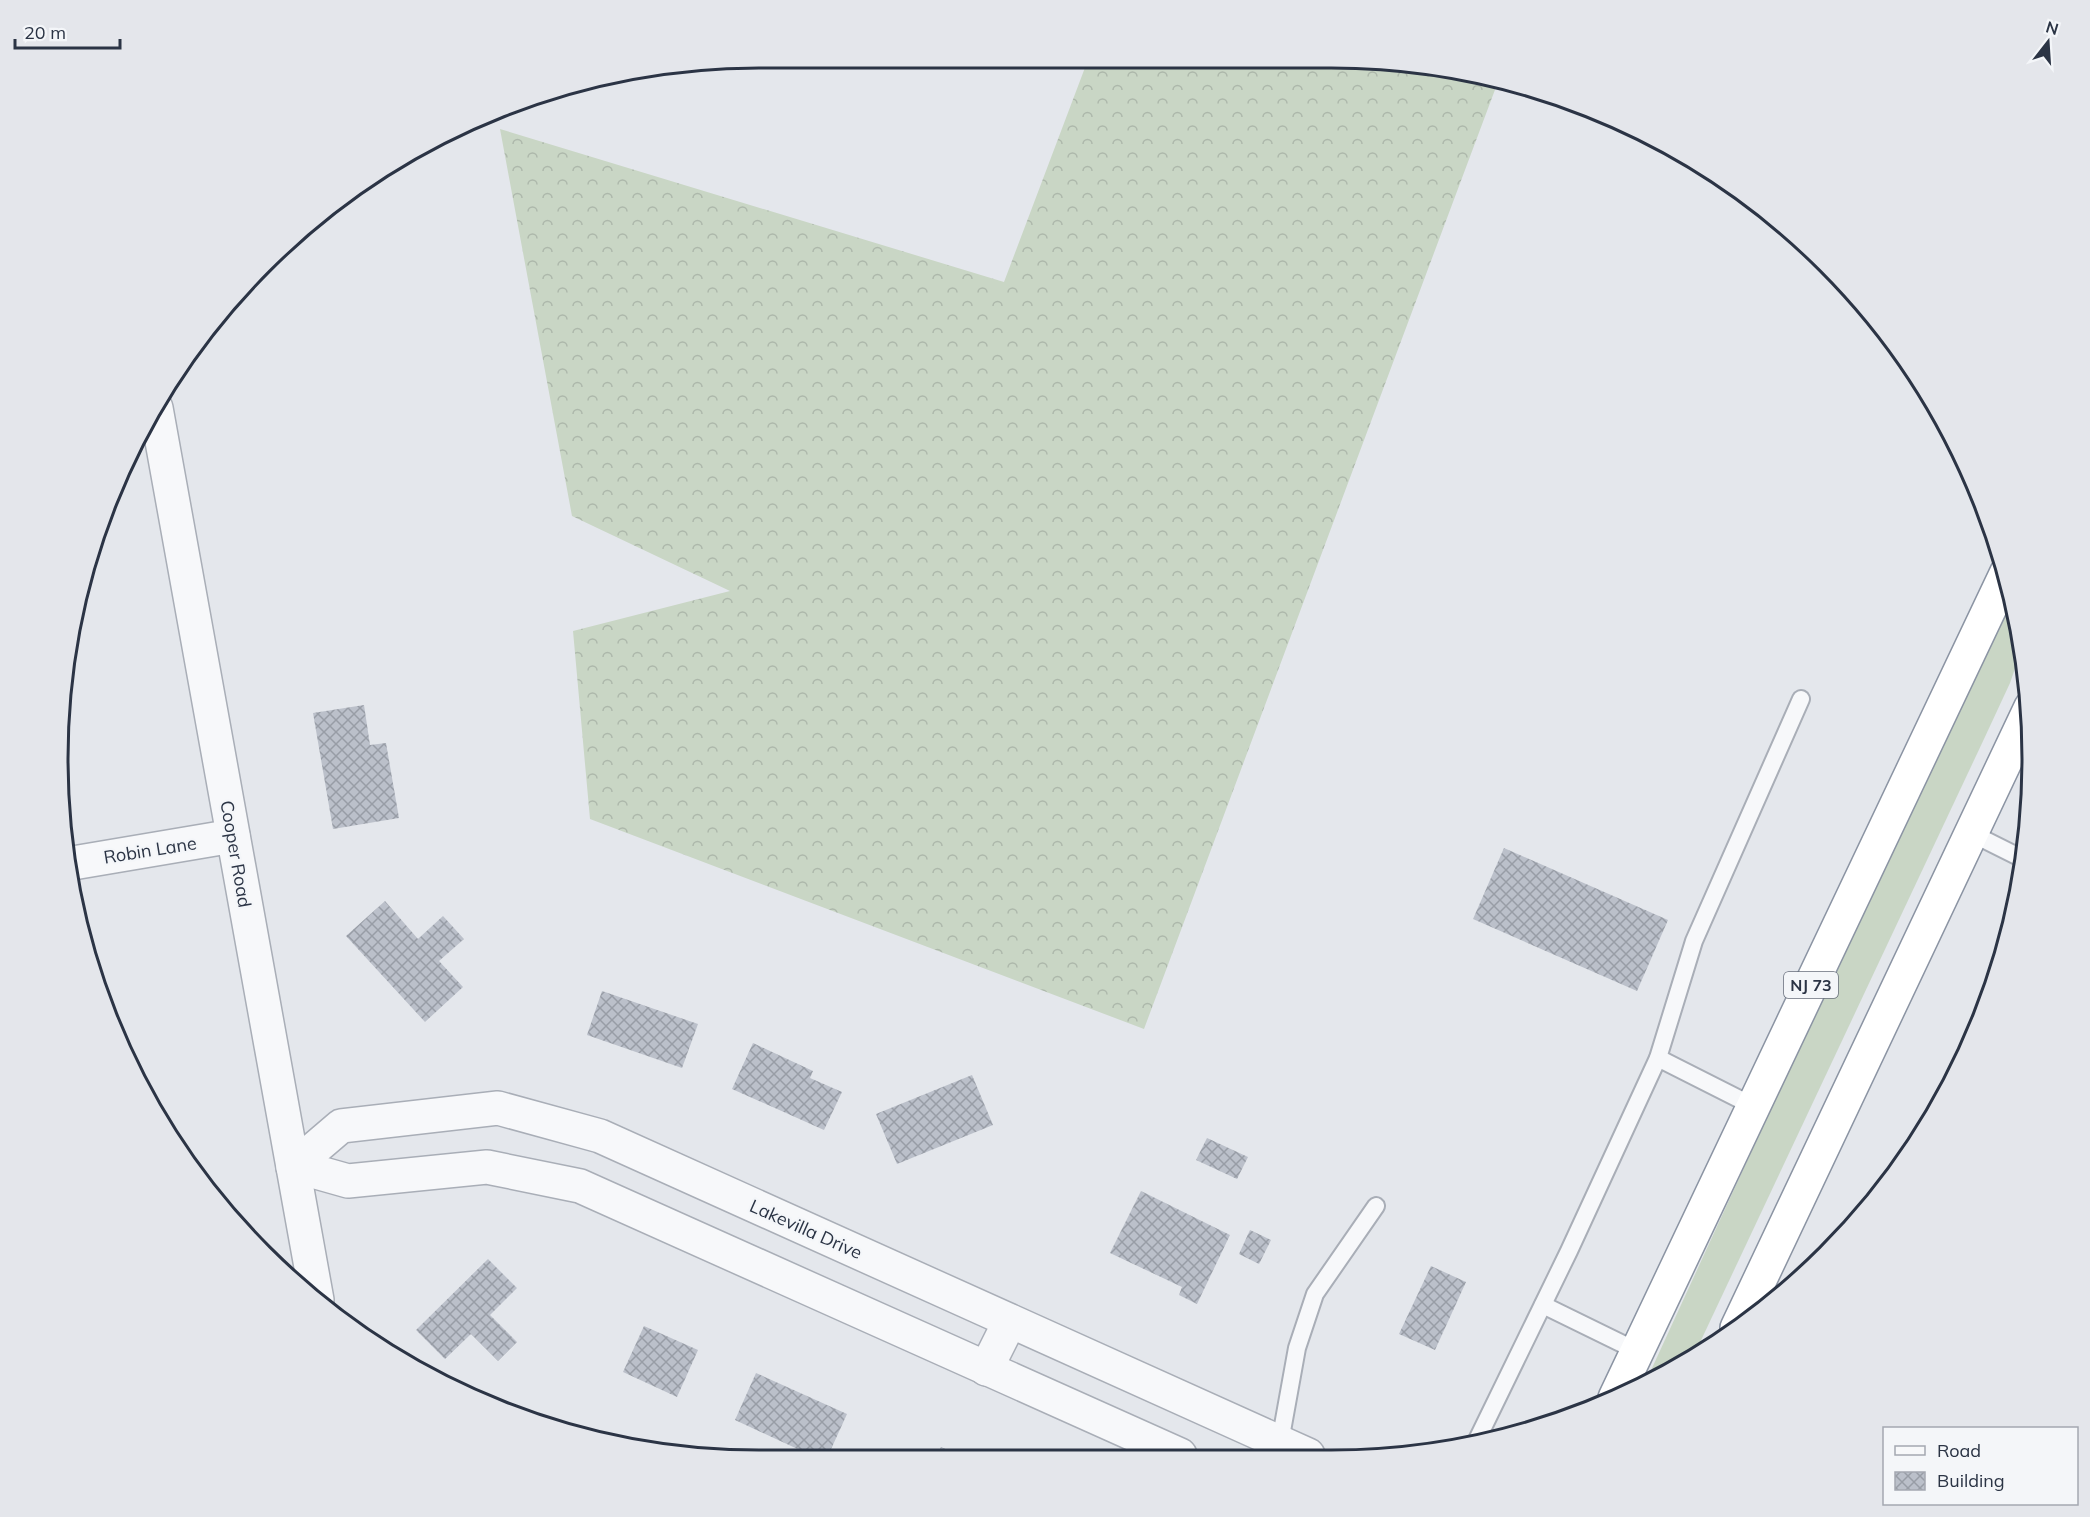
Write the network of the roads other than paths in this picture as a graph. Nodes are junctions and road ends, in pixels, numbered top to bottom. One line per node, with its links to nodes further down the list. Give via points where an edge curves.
1 (158, 417): 6 (street, Cooper Road)
2 (2000, 586): 10 (highway, NJ 73)
3 (1801, 699): 9 (lane, via 1694,941)
4 (2021, 727): 5 (highway)
5 (1971, 833): 7 (lane); 15 (highway)
6 (233, 836): 8 (street, Robin Lane); 11 (street, Cooper Road)
7 (2016, 855)
8 (75, 863)
9 (1658, 1058): 10 (lane); 14 (lane)
10 (1753, 1106): 17 (highway, NJ 73)
11 (294, 1166): 13 (street, Cooper Road); 16 (street, Lakevilla Drive, via 341,1126 498,1108 600,1136); 18 (street, via 348,1181 488,1167 580,1186)
12 (1376, 1206): 21 (lane, via 1315,1294 1297,1348)
13 (314, 1287)
14 (1543, 1305): 17 (lane); 20 (lane)
15 (1744, 1312)
16 (1010, 1321): 18 (street); 21 (street, Lakevilla Drive)
17 (1637, 1351): 19 (highway, NJ 73)
18 (986, 1369): 22 (street)
19 (1621, 1385)
20 (1483, 1432)
21 (1294, 1448)
22 (1169, 1450)

